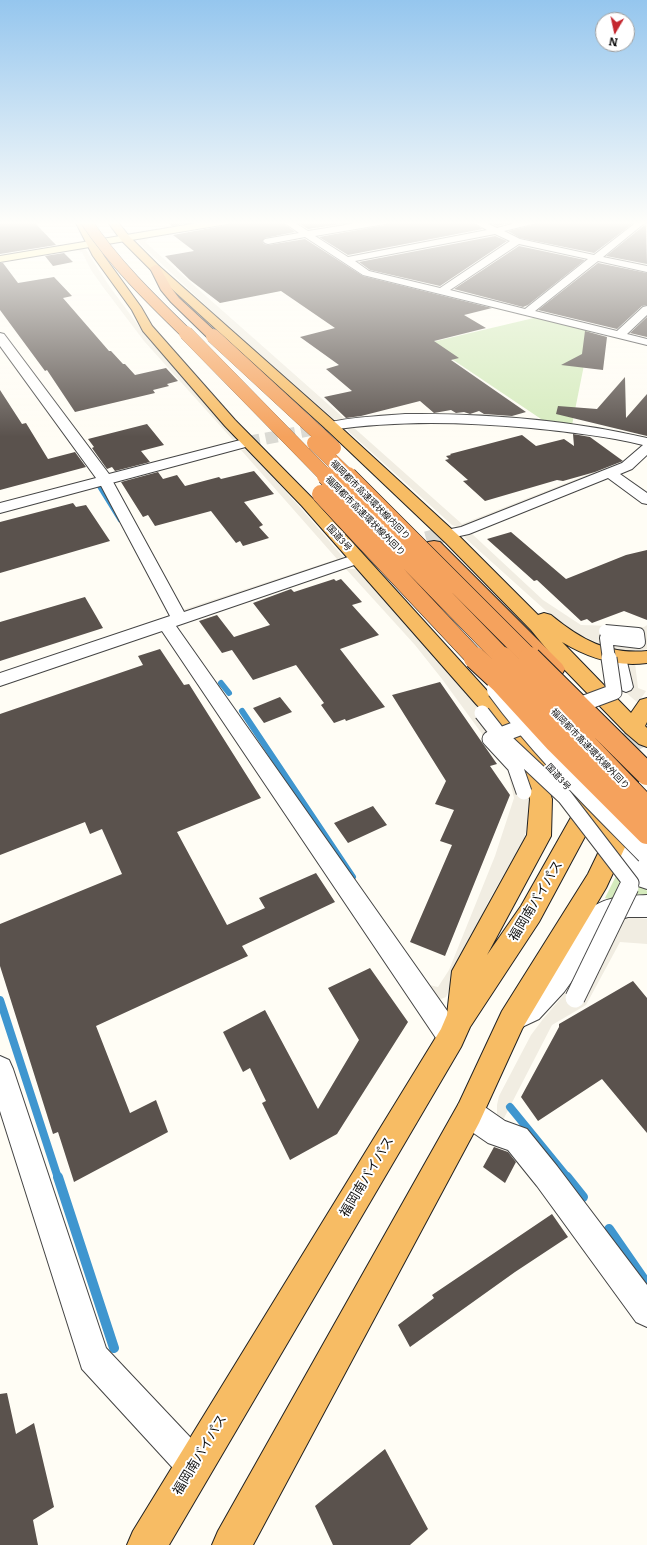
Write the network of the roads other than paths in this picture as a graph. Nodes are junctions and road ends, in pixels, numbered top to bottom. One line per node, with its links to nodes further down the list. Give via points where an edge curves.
1 (124, 293): 9 (highway, 国道3号)
2 (145, 293): 40 (highway, 福岡都市高速環状線外回り, bridge, via 436,588)
3 (161, 293): 38 (highway, 福岡都市高速環状線内回り, bridge)
4 (170, 293): 37 (highway, bridge, via 374,485)
5 (183, 293): 15 (highway)
6 (451, 293): 10 (street)
7 (551, 293): 10 (street)
8 (647, 309): 11 (street)
9 (138, 311): 14 (highway, via 160,326); 16 (highway, 国道3号, via 147,328)
10 (527, 312): 11 (street)
11 (619, 335): 13 (street)
12 (0, 337): 20 (street)
13 (647, 342)
14 (254, 424)
15 (331, 426): 17 (street, via 388,419 465,418 598,432); 24 (highway)
16 (248, 442): 20 (street); 25 (highway, 国道3号, via 308,503)
17 (647, 442)
18 (647, 448): 19 (street, via 627,466)
19 (610, 473): 22 (street); 24 (street)
20 (105, 480): 23 (street); 26 (street)
21 (309, 481): 30 (highway, bridge)
22 (647, 500)
23 (0, 508)
24 (449, 536): 28 (highway, via 481,561 556,630 615,658); 36 (highway)
25 (357, 559): 26 (street); 35 (highway, 国道3号, via 463,675)
26 (173, 621): 31 (street); 49 (street)
27 (605, 631): 29 (street, bridge, via 638,634 639,642 606,638)
28 (647, 657)
29 (610, 664): 32 (street, via 622,665); 35 (street, bridge, via 614,692)
30 (482, 665): 42 (highway, bridge, via 502,682 556,742); 44 (street, bridge, via 517,717)
31 (0, 680)
32 (626, 687)
33 (647, 706): 36 (highway)
34 (482, 713): 35 (street, bridge)
35 (506, 731): 39 (street, bridge, via 490,739 515,766); 41 (highway, 国道3号); 47 (street, bridge, via 565,797 631,883); 49 (highway, via 526,752 541,798 539,836 465,971)
36 (640, 733)
37 (647, 763)
38 (647, 774)
39 (524, 792)
40 (647, 808)
41 (587, 810): 43 (highway, 国道3号); 49 (highway, 福岡南バイパス, via 530,914)
42 (647, 833)
43 (615, 843): 45 (street); 48 (highway, via 597,881)
44 (647, 853)
45 (647, 879)
46 (647, 906): 48 (street, via 628,905 609,910 593,921 568,966 529,1010)
47 (575, 998)
48 (512, 1020): 51 (highway)
49 (455, 1028): 53 (highway, 福岡南バイパス)
50 (0, 1069): 53 (street, via 94,1358)
51 (469, 1113): 52 (street, via 498,1133 517,1139); 55 (highway)
52 (647, 1311)
53 (194, 1466): 54 (highway, 福岡南バイパス)
54 (147, 1545)
55 (232, 1545)

